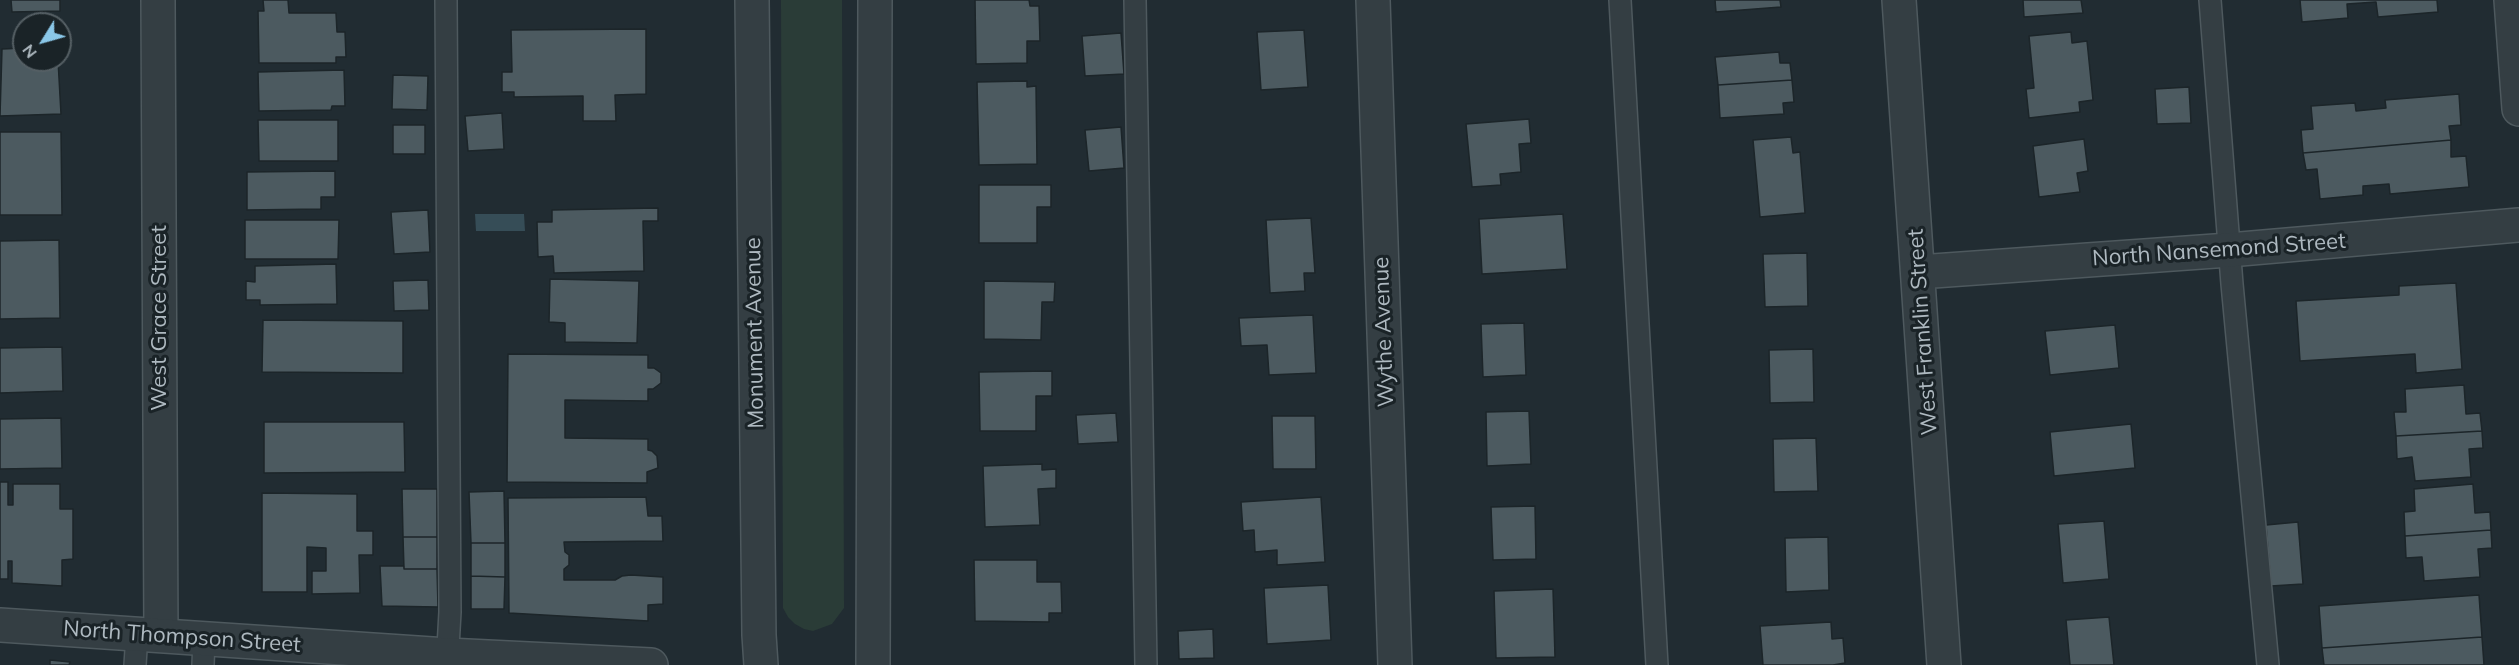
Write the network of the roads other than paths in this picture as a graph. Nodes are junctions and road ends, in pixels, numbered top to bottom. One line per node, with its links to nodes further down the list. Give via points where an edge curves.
1 (158, 0): 16 (street, West Grace Street)
2 (446, 0): 18 (lane, via 450,612)
3 (752, 0): 20 (street, Monument Avenue)
4 (875, 0): 21 (street)
5 (1135, 0): 22 (lane)
6 (1373, 0): 23 (street, Wythe Avenue)
7 (1620, 0): 24 (lane)
8 (1899, 0): 14 (street, West Franklin Street)
9 (2210, 0): 13 (lane)
10 (2511, 0): 11 (street)
11 (2519, 109)
12 (2519, 225): 13 (street, North Nansemond Street)
13 (2229, 250): 14 (street, North Nansemond Street); 26 (lane)
14 (1919, 272): 25 (street, West Franklin Street)
15 (0, 625): 16 (street, North Thompson Street)
16 (144, 645): 17 (street, North Thompson Street)
17 (204, 652): 18 (street, North Thompson Street)
18 (447, 660): 19 (street, North Thompson Street)
19 (651, 665)
20 (761, 665)
21 (873, 665)
22 (1146, 665)
23 (1395, 665)
24 (1658, 665)
25 (1944, 665)
26 (2268, 665)

